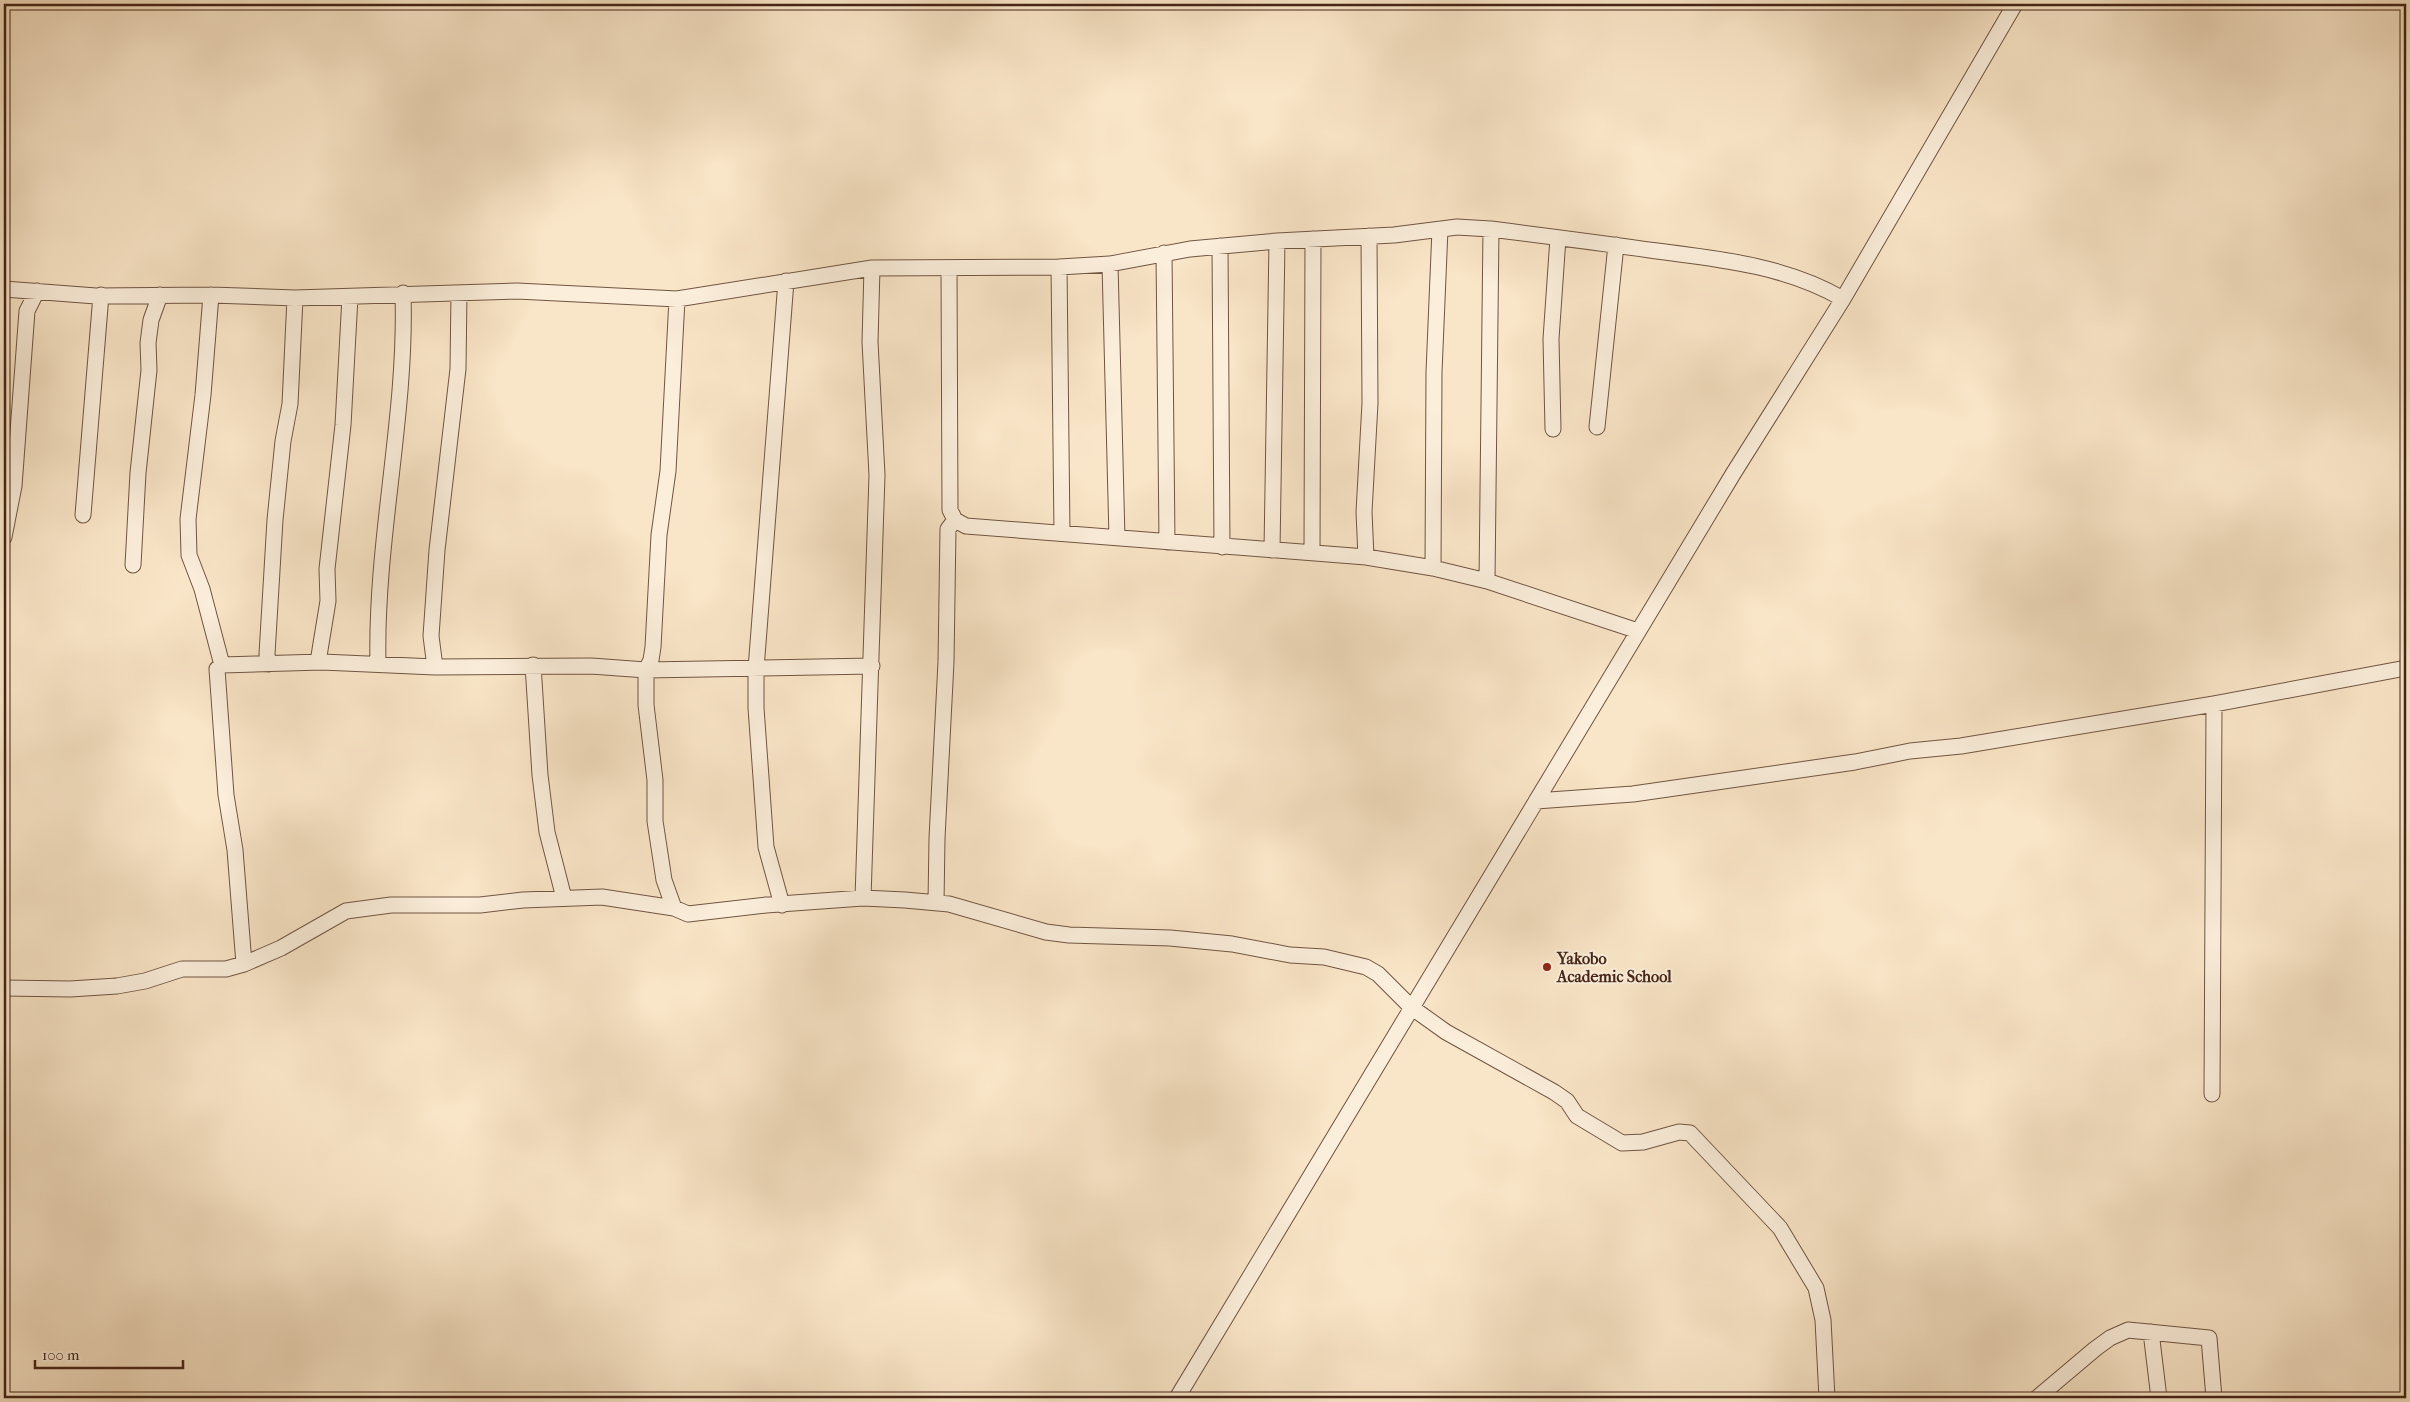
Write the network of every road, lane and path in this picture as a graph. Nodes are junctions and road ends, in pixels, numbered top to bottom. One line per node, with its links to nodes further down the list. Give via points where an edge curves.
1 (2015, 4): 26 (street)
2 (1440, 229): 3 (street); 4 (street); 40 (street, via 1434,372)
3 (1491, 229): 5 (street); 41 (street)
4 (1369, 236): 6 (street); 38 (street, via 1370,403 1364,512)
5 (1558, 238): 8 (street); 28 (street, via 1551,338)
6 (1314, 239): 7 (street); 37 (street)
7 (1277, 241): 9 (street); 36 (street)
8 (1616, 245): 26 (street, via 1771,270); 27 (street)
9 (1220, 246): 10 (street); 35 (street)
10 (1164, 253): 11 (street); 34 (street)
11 (1110, 264): 12 (street); 33 (street)
12 (1059, 267): 14 (street); 31 (street)
13 (872, 268): 14 (street); 15 (street); 48 (street, via 870,342 877,475)
14 (949, 268): 30 (street, via 950,510)
15 (786, 281): 25 (street); 51 (street)
16 (4, 289): 17 (street)
17 (37, 291): 22 (street); 32 (street, via 27,311 14,486)
18 (459, 293): 19 (street); 25 (street, via 517,291); 49 (street, via 458,369 437,550 431,636)
19 (403, 294): 24 (street); 45 (street, via 401,381 377,622)
20 (160, 295): 21 (street); 22 (street); 39 (street, via 151,320 148,343 149,370 138,473)
21 (211, 295): 23 (street); 46 (street, via 188,537 189,555 202,589)
22 (101, 296): 29 (street)
23 (295, 298): 24 (street); 44 (street, via 290,404 275,520)
24 (350, 298): 43 (street, via 343,425 327,569 328,601)
25 (677, 299): 52 (street, via 668,471 660,535 653,647)
26 (1843, 299): 42 (street, via 1732,474)
27 (1597, 427)
28 (1553, 429)
29 (83, 515)
30 (955, 520): 31 (street, via 966,526); 57 (street, via 948,529)
31 (1062, 533): 33 (street)
32 (4, 537)
33 (1117, 538): 34 (street)
34 (1167, 542): 35 (street)
35 (1222, 547): 36 (street)
36 (1272, 550): 37 (street)
37 (1312, 553): 38 (street)
38 (1366, 557): 40 (street)
39 (133, 565)
40 (1433, 568): 41 (street)
41 (1487, 580): 42 (street)
42 (1638, 631): 54 (street)
43 (318, 662): 44 (street); 45 (street)
44 (268, 664): 46 (street)
45 (378, 664): 49 (street)
46 (222, 665): 60 (street, via 217,670 226,795 235,850)
47 (533, 665): 49 (street); 52 (street); 55 (street, via 547,832)
48 (872, 666): 51 (street); 56 (street)
49 (435, 667)
50 (2406, 668): 53 (street)
51 (756, 669): 52 (street); 58 (street, via 766,846)
52 (646, 670): 59 (street, via 656,821 664,880)
53 (2214, 704): 54 (street, via 1726,781 1633,794); 63 (street)
54 (1536, 801): 62 (street)
55 (564, 898): 59 (street, via 602,897); 60 (street, via 480,905 391,905 353,910)
56 (863, 898): 57 (street); 58 (street)
57 (936, 903): 62 (street, via 979,911 1054,933 1232,944 1350,962 1366,966 1378,974)
58 (782, 905): 59 (street, via 688,914)
59 (674, 908)
60 (244, 964): 61 (street, via 226,968 182,969 117,986)
61 (4, 988)
62 (1411, 1007): 65 (street); 66 (street, via 1446,1032 1554,1092 1567,1101 1577,1116 1622,1144 1679,1132 1690,1133 1780,1228 1816,1288 1823,1320)
63 (2212, 1094)
64 (2151, 1332): 67 (street, via 2128,1330 2110,1338); 68 (street); 69 (street, via 2209,1338)
65 (1177, 1398)
66 (1827, 1398)
67 (2037, 1398)
68 (2160, 1398)
69 (2214, 1398)

